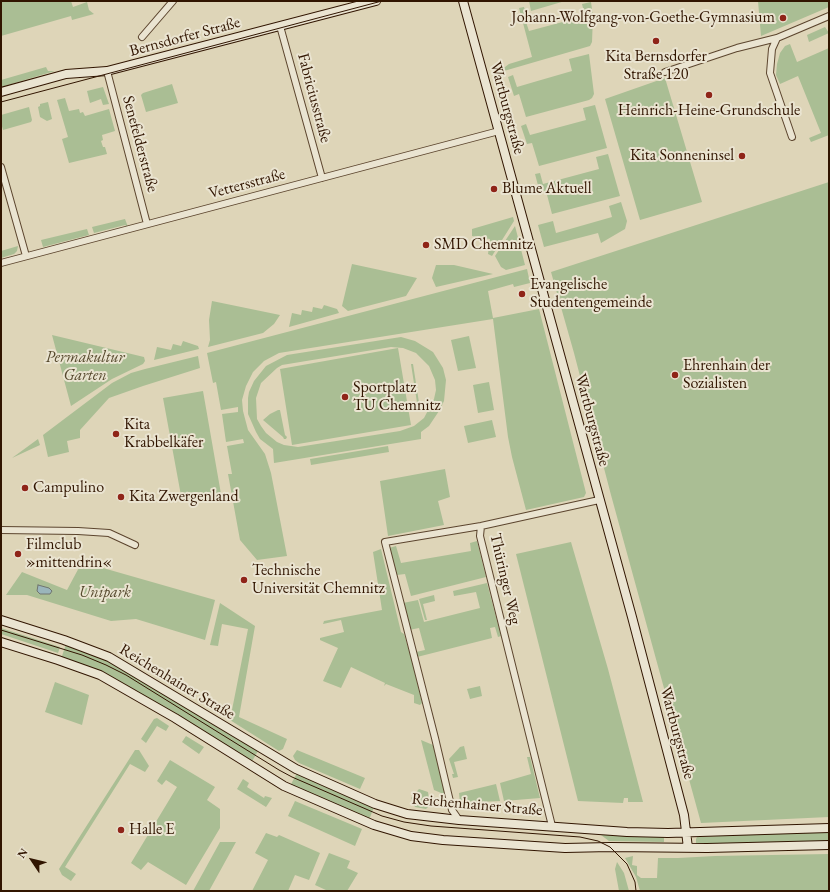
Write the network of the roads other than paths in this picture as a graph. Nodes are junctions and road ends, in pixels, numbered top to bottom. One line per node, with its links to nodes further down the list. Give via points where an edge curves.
1 (173, 1): 6 (street)
2 (376, 1): 5 (street, Bernsdorfer Straße)
3 (463, 1): 11 (street, Wartburgstraße)
4 (829, 16): 7 (street)
5 (280, 26): 8 (street, Bernsdorfer Straße); 14 (street, Fabriciusstraße)
6 (142, 37)
7 (777, 38): 9 (street, via 736,48); 12 (street, via 772,49 770,73)
8 (107, 71): 10 (street, Bernsdorfer Straße, via 66,74); 15 (street, Senefelderstraße)
9 (665, 72)
10 (1, 92)
11 (499, 131): 14 (street, Vettersstraße); 18 (street, Wartburgstraße)
12 (792, 137)
13 (1, 167): 16 (street)
14 (322, 178): 15 (street, Vettersstraße)
15 (147, 224): 16 (street, Vettersstraße)
16 (26, 256): 17 (street, Vettersstraße)
17 (1, 263)
18 (599, 500): 19 (street); 27 (street, Wartburgstraße)
19 (481, 526): 24 (street, Thüringer Weg, via 385,542 452,810); 25 (street, Thüringer Weg, via 480,536)
20 (1, 530): 21 (street, via 104,532)
21 (135, 545)
22 (1, 620): 24 (street, Reichenhainer Straße, via 109,657 310,776 396,811)
23 (1, 642): 29 (street, Reichenhainer Straße, via 100,675 284,786 387,830 428,839 565,848)
24 (459, 820): 25 (street, Reichenhainer Straße)
25 (552, 826): 27 (street, Reichenhainer Straße, via 627,832)
26 (829, 828): 27 (street, Reichenhainer Straße)
27 (687, 832): 29 (street, Wartburgstraße)
28 (829, 845): 29 (street, Reichenhainer Straße)
29 (688, 848)

